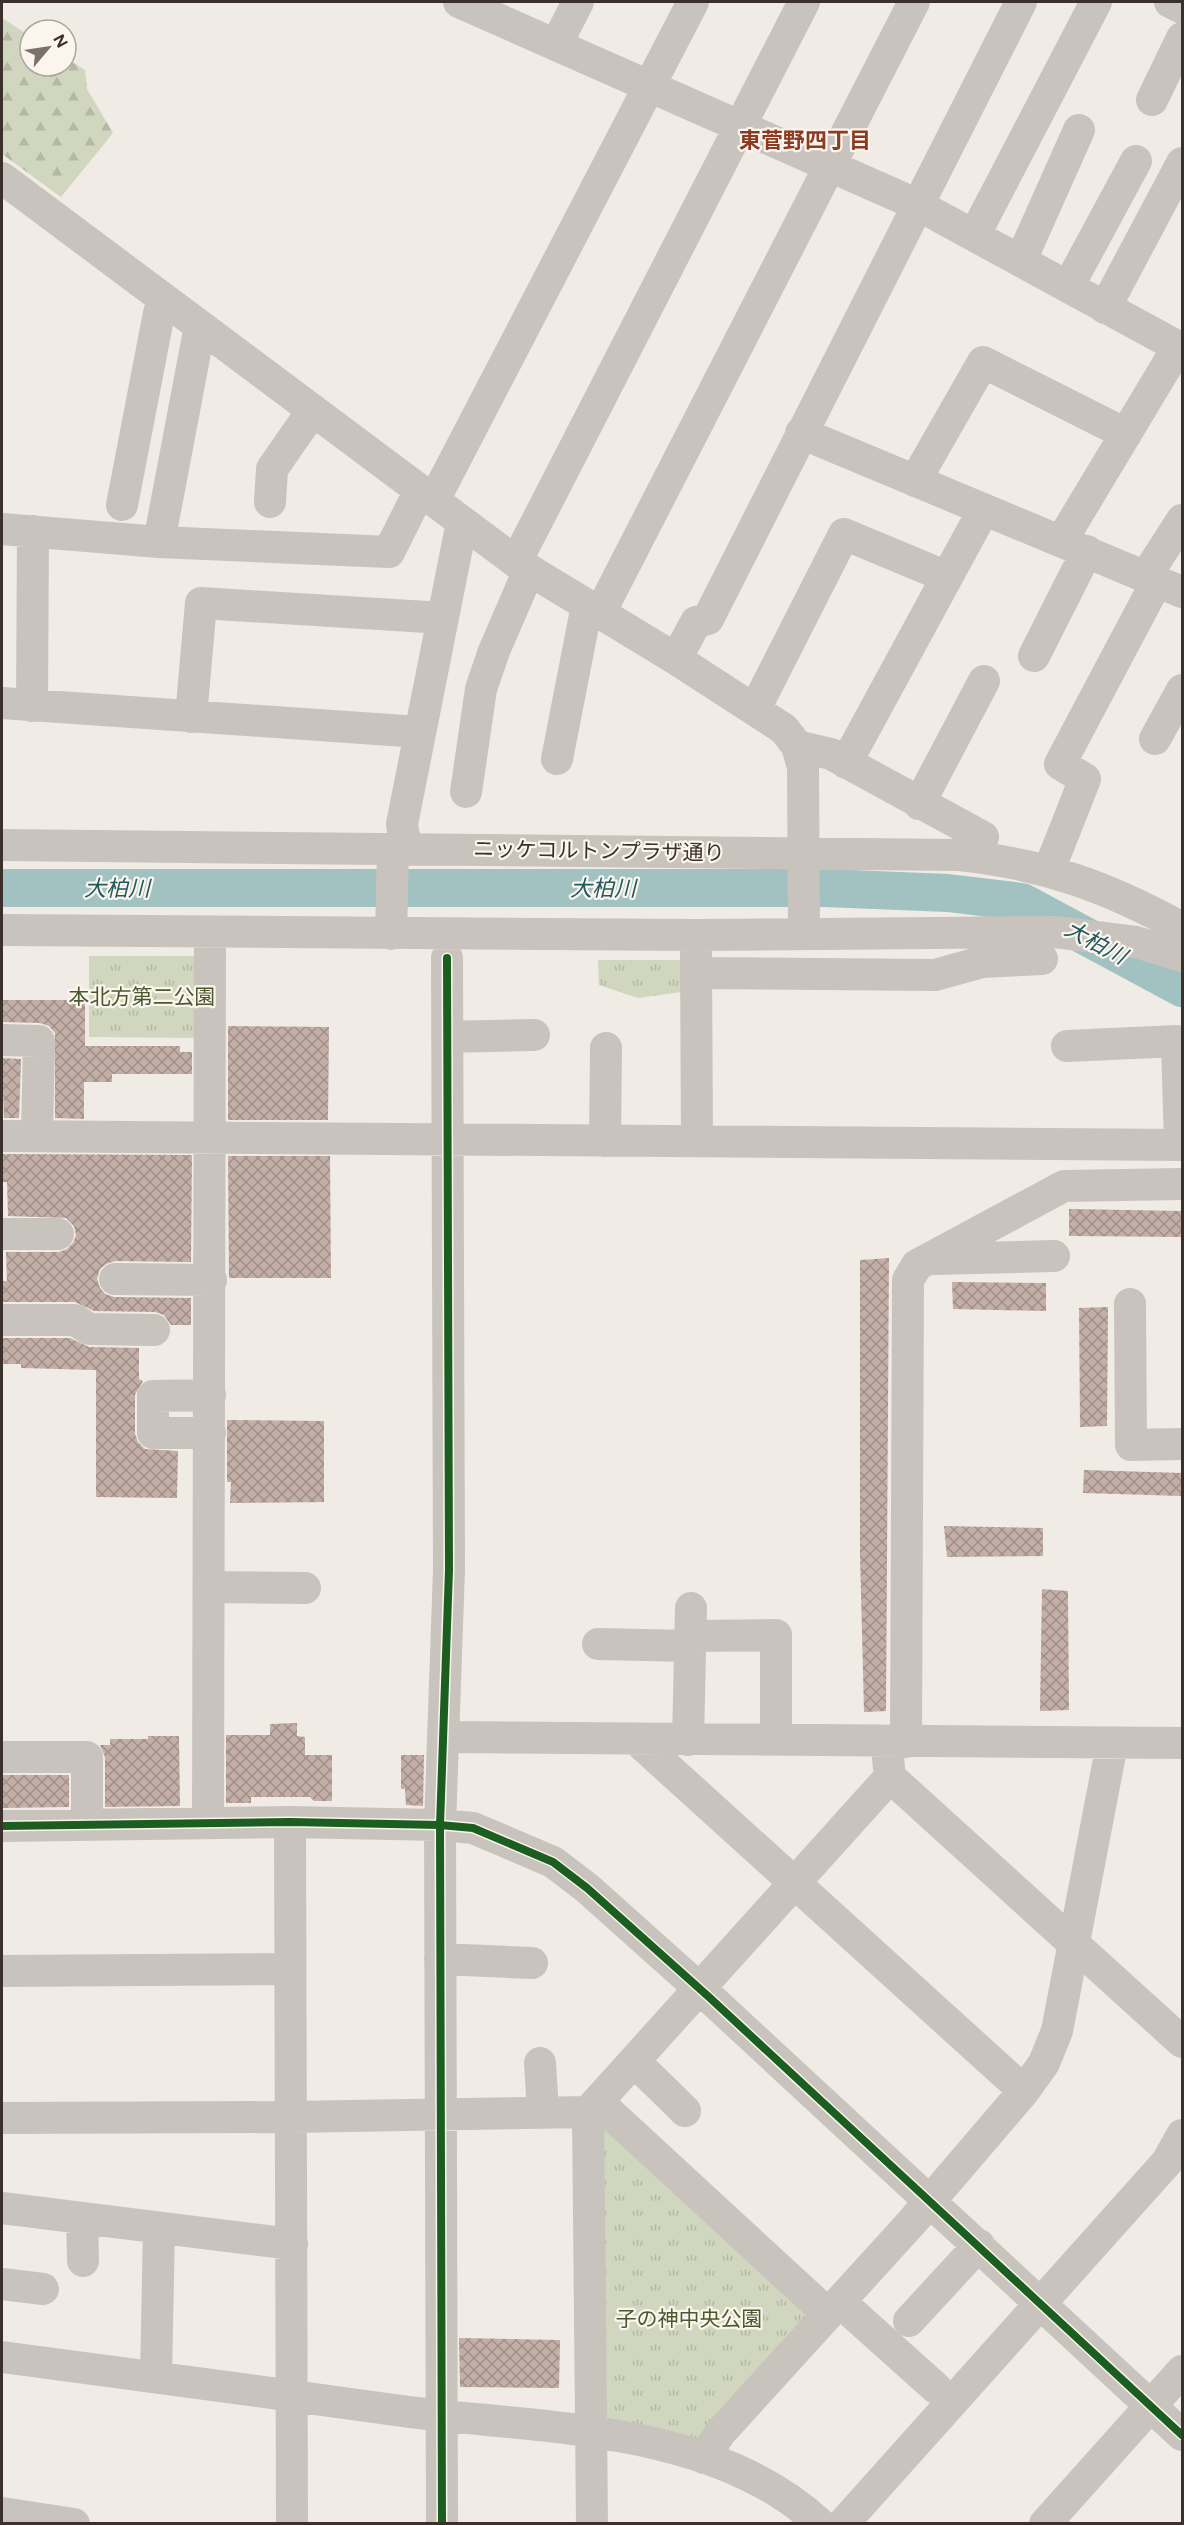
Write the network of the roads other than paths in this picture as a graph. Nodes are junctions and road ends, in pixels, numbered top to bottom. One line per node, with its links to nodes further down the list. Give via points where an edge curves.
1 (459, 2): 11 (street)
2 (578, 2): 11 (street)
3 (693, 2): 12 (street)
4 (804, 2): 14 (street)
5 (914, 2): 18 (street)
6 (1021, 2): 20 (street)
7 (1096, 2): 21 (street)
8 (1170, 2): 9 (street)
9 (1182, 8)
10 (1182, 38): 13 (street)
11 (556, 45): 12 (street)
12 (648, 87): 14 (street); 32 (street)
13 (1152, 100)
14 (740, 127): 18 (street); 42 (street)
15 (1079, 130): 22 (street)
16 (1137, 160): 23 (street)
17 (1182, 162): 25 (street)
18 (830, 165): 20 (street); 45 (street)
19 (2, 178): 24 (street)
20 (918, 205): 21 (street); 29 (street)
21 (975, 234): 22 (street)
22 (1021, 260): 23 (street)
23 (1068, 287): 25 (street)
24 (175, 307): 26 (street); 34 (street, via 159,313)
25 (1106, 308): 27 (street)
26 (201, 326): 28 (street); 40 (street)
27 (1180, 348): 30 (street)
28 (313, 410): 32 (street); 33 (street, via 272,469)
29 (801, 433): 31 (street); 48 (street, via 708,619 696,622)
30 (1126, 434): 31 (street, via 983,362); 41 (street)
31 (915, 481): 35 (street)
32 (427, 495): 37 (street); 40 (street, via 389,552)
33 (270, 502)
34 (122, 504)
35 (984, 509): 41 (street); 43 (street)
36 (1182, 520): 44 (street)
37 (462, 522): 42 (street); 46 (street)
38 (2, 529): 39 (street)
39 (33, 531): 40 (street); 51 (street)
40 (159, 542)
41 (1074, 546): 44 (street); 47 (street)
42 (523, 566): 45 (street); 59 (street, via 481,689)
43 (947, 577): 52 (street, via 844,534); 58 (street)
44 (1162, 584): 65 (street, via 1060,764 1085,779)
45 (594, 609): 48 (street); 57 (street)
46 (443, 618): 53 (street, via 201,603); 54 (street)
47 (1034, 656)
48 (676, 659): 52 (street)
49 (984, 681): 60 (street)
50 (1182, 690): 55 (street)
51 (17, 704): 53 (street)
52 (755, 709): 56 (street, via 784,729)
53 (190, 717): 54 (street)
54 (419, 732): 63 (street)
55 (1155, 740)
56 (797, 746): 58 (street, via 831,754); 64 (street, via 805,791)
57 (557, 759)
58 (846, 763): 60 (street)
59 (466, 792)
60 (919, 804): 61 (street)
61 (983, 837)
62 (2, 845): 63 (street, ニッケコルトンプラザ通り)
63 (400, 850): 64 (street, ニッケコルトンプラザ通り); 70 (street)
64 (803, 862): 65 (street, ニッケコルトンプラザ通り, via 959,855); 66 (street)
65 (1049, 870): 67 (street, ニッケコルトンプラザ通り, via 1119,895)
66 (803, 927): 71 (street); 72 (street, via 1055,932 1136,942)
67 (1182, 928)
68 (2, 930): 69 (street)
69 (210, 932): 70 (street); 83 (street)
70 (391, 934): 71 (street)
71 (696, 935): 75 (street)
72 (1182, 956)
73 (447, 958): 77 (street)
74 (1042, 959): 75 (street, via 982,962 935,975)
75 (696, 973): 86 (street)
76 (534, 1035): 77 (street)
77 (447, 1037): 84 (street)
78 (2, 1040): 82 (street, via 39,1041)
79 (1067, 1046): 87 (street, via 1177,1041)
80 (606, 1048): 85 (street)
81 (2, 1136): 82 (street)
82 (37, 1136): 83 (street)
83 (211, 1139): 84 (street); 94 (street)
84 (447, 1140): 85 (street); 105 (street, via 449,1570)
85 (605, 1141): 86 (street)
86 (697, 1141): 87 (street)
87 (1181, 1145)
88 (1182, 1184): 92 (street, via 1064,1186)
89 (2, 1234): 90 (street)
90 (58, 1234)
91 (1054, 1256): 92 (street)
92 (928, 1259): 109 (street, via 917,1265 908,1280)
93 (115, 1279): 94 (street)
94 (211, 1280): 98 (street)
95 (1130, 1304): 100 (street, via 1131,1445)
96 (2, 1320): 97 (street, via 75,1320 89,1329)
97 (154, 1330)
98 (210, 1395): 99 (street); 99 (street, via 153,1396 153,1433)
99 (210, 1433): 101 (street)
100 (1182, 1444)
101 (209, 1587): 102 (street); 115 (street)
102 (305, 1588)
103 (690, 1630): 104 (street); 106 (street); 107 (street, via 776,1635)
104 (598, 1644)
105 (444, 1737): 108 (street); 117 (street)
106 (688, 1740): 107 (street); 108 (street)
107 (776, 1740): 109 (street)
108 (638, 1741): 119 (street)
109 (897, 1742): 111 (street); 113 (street)
110 (1182, 1743): 111 (street)
111 (1112, 1744): 120 (street)
112 (2, 1757): 116 (street, via 87,1757)
113 (890, 1777): 119 (street); 120 (street)
114 (290, 1822): 115 (street); 117 (street); 123 (street)
115 (208, 1823): 116 (street)
116 (87, 1824): 118 (street)
117 (440, 1825): 121 (street); 125 (street, via 473,1828 552,1862)
118 (2, 1826)
119 (795, 1882): 125 (street); 129 (street)
120 (1073, 1944): 126 (street); 129 (street, via 1057,2031 1044,2063)
121 (440, 1959): 122 (street); 133 (street)
122 (532, 1963)
123 (290, 1969): 124 (street); 134 (street)
124 (2, 1971)
125 (699, 1988): 127 (street); 138 (street)
126 (1182, 2042)
127 (634, 2061): 130 (street); 131 (street)
128 (540, 2063): 132 (street)
129 (1024, 2091): 138 (street)
130 (593, 2107): 132 (street); 148 (street); 157 (street)
131 (685, 2111)
132 (543, 2112): 133 (street)
133 (439, 2114): 134 (street); 156 (street)
134 (291, 2117): 135 (street); 142 (street)
135 (2, 2118)
136 (1182, 2135): 137 (street)
137 (1175, 2166): 147 (street)
138 (930, 2202): 143 (street); 148 (street)
139 (2, 2208): 140 (street)
140 (82, 2218): 141 (street); 144 (street)
141 (159, 2228): 142 (street); 152 (street)
142 (292, 2244): 154 (street)
143 (979, 2245): 147 (street); 149 (street)
144 (83, 2261)
145 (2, 2284): 146 (street)
146 (43, 2289)
147 (1041, 2301): 155 (street); 167 (street)
148 (834, 2308): 153 (street); 159 (street, via 720,2433)
149 (909, 2321)
150 (2, 2357): 152 (street)
151 (1182, 2371): 155 (street)
152 (156, 2378): 154 (street)
153 (936, 2388)
154 (291, 2396): 156 (street); 163 (street)
155 (1152, 2406): 158 (street); 161 (street)
156 (441, 2416): 157 (street); 164 (street)
157 (591, 2433): 159 (street, via 663,2445); 165 (street)
158 (1182, 2435)
159 (704, 2458): 166 (street, via 761,2481)
160 (2, 2513): 162 (street)
161 (1054, 2520)
162 (74, 2523)
163 (292, 2523)
164 (442, 2523)
165 (592, 2523)
166 (820, 2523)
167 (843, 2523)

